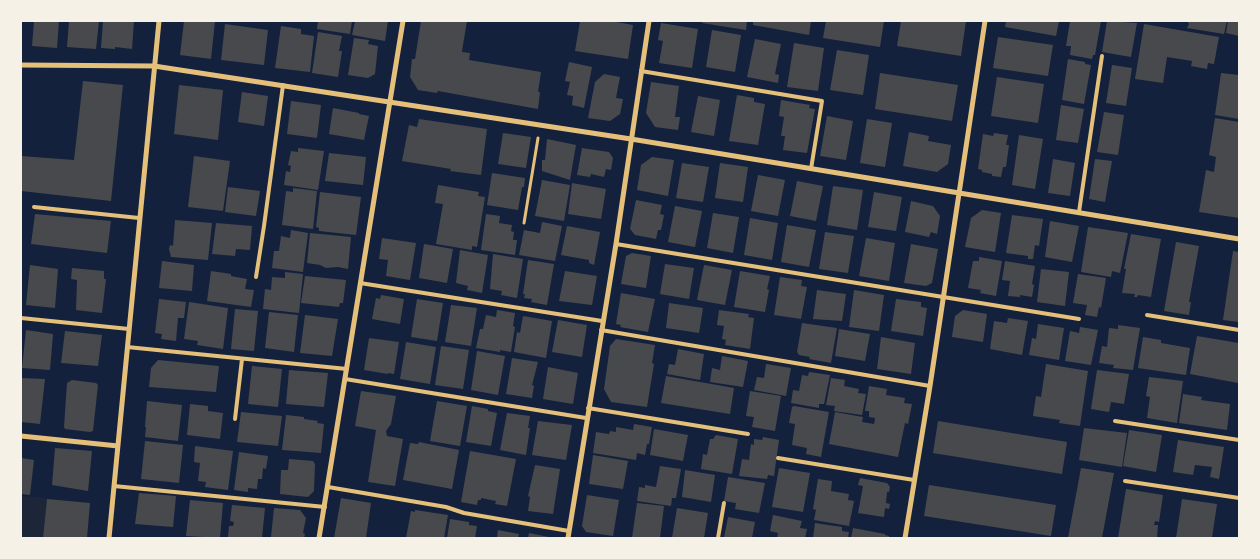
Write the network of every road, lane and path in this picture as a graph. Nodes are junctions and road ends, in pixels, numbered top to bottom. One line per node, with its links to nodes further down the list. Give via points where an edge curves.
1 (159, 21): 7 (street)
2 (402, 21): 10 (street)
3 (649, 21): 8 (street)
4 (985, 21): 14 (street)
5 (1102, 56): 16 (lane)
6 (21, 65): 7 (street)
7 (154, 66): 9 (street); 17 (street)
8 (641, 71): 12 (street); 13 (lane, via 822,101)
9 (283, 85): 10 (street); 21 (lane)
10 (390, 102): 11 (street); 22 (street)
11 (540, 125): 12 (street); 18 (path)
12 (631, 139): 13 (street); 20 (street)
13 (811, 169): 14 (street)
14 (959, 193): 16 (street); 23 (street)
15 (34, 207): 17 (lane)
16 (1079, 212): 19 (street)
17 (139, 218): 28 (street)
18 (524, 223)
19 (1239, 239)
20 (616, 244): 23 (lane); 27 (street)
21 (256, 277)
22 (360, 283): 27 (lane); 33 (street)
23 (943, 297): 26 (lane); 35 (street)
24 (1147, 315): 30 (lane)
25 (21, 318): 28 (lane)
26 (1079, 319)
27 (602, 320): 29 (street)
28 (129, 329): 31 (street)
29 (601, 330): 35 (lane); 36 (street)
30 (1239, 330)
31 (127, 347): 32 (lane); 43 (street)
32 (242, 358): 33 (lane); 38 (lane)
33 (347, 369): 34 (street)
34 (345, 379): 37 (lane); 48 (street)
35 (930, 386): 45 (street)
36 (588, 408): 37 (street); 40 (lane)
37 (586, 418): 52 (street)
38 (235, 419)
39 (1115, 421): 42 (lane)
40 (748, 434)
41 (21, 436): 43 (street)
42 (1239, 440)
43 (118, 446): 47 (street)
44 (778, 458): 45 (lane)
45 (914, 480): 57 (street)
46 (1125, 481): 49 (lane)
47 (114, 486): 51 (lane); 53 (street)
48 (328, 487): 51 (street); 52 (lane)
49 (1239, 498)
50 (724, 503): 56 (lane)
51 (325, 507): 54 (street)
52 (568, 531): 55 (street)
53 (109, 538)
54 (319, 538)
55 (568, 538)
56 (718, 538)
57 (905, 538)

